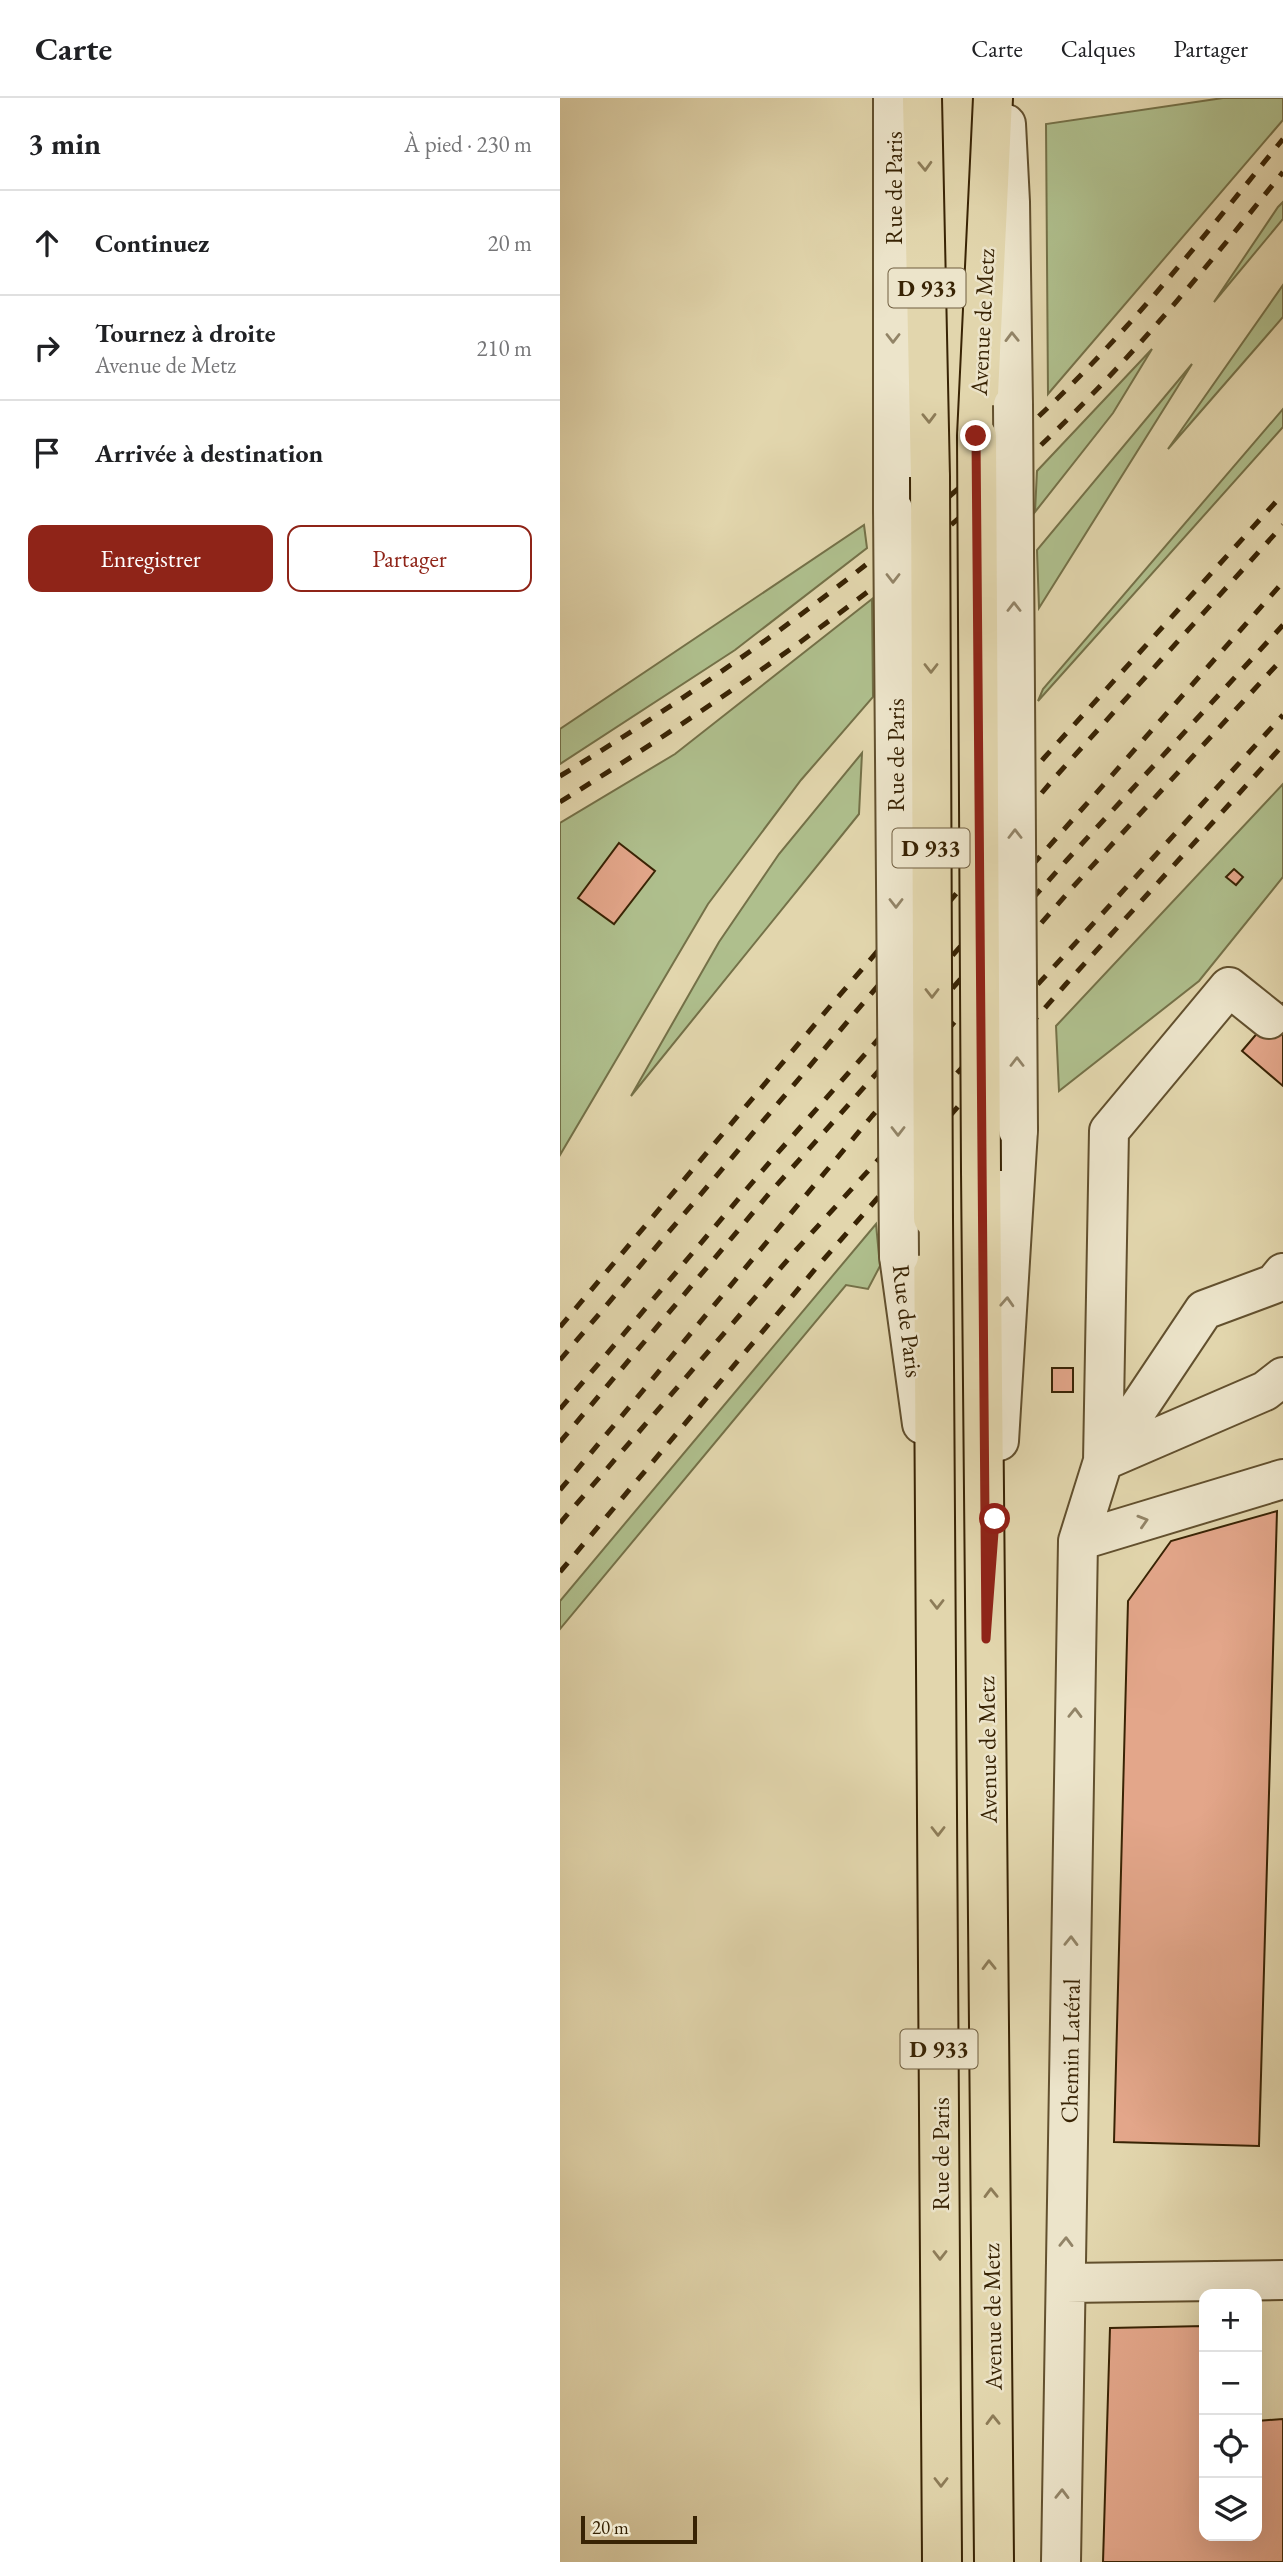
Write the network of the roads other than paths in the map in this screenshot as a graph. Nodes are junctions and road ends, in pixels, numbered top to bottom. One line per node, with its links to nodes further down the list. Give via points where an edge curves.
1 (893, 98): 10 (street, Rue de Paris, one-way to 10, bridge, via 899,1256)
2 (922, 98): 10 (main road, Rue de Paris / D 933, one-way to 10, bridge, via 930,477)
3 (993, 98): 12 (main road, Avenue de Metz / D 933, bridge, via 976,436)
4 (1004, 98): 12 (street, one-way to 4, bridge, via 1018,1130 1013,405)
5 (1269, 1019): 8 (street, via 1229,987 1109,1131)
6 (1283, 1273): 8 (street, via 1275,1284 1204,1310)
7 (1283, 1377): 8 (street, via 1265,1391)
8 (1103, 1461): 11 (street, Chemin Latéral)
9 (1283, 1479): 11 (street, one-way to 9)
10 (936, 1536): 15 (main road, Rue de Paris / D 933, one-way to 15)
11 (1078, 1541): 14 (street, Chemin Latéral, one-way to 11)
12 (986, 1639): 16 (main road, Avenue de Metz / D 933, one-way to 12)
13 (1283, 2280): 14 (street)
14 (1066, 2283): 17 (street, Chemin Latéral, one-way to 14)
15 (942, 2562)
16 (994, 2562)
17 (1061, 2562)

